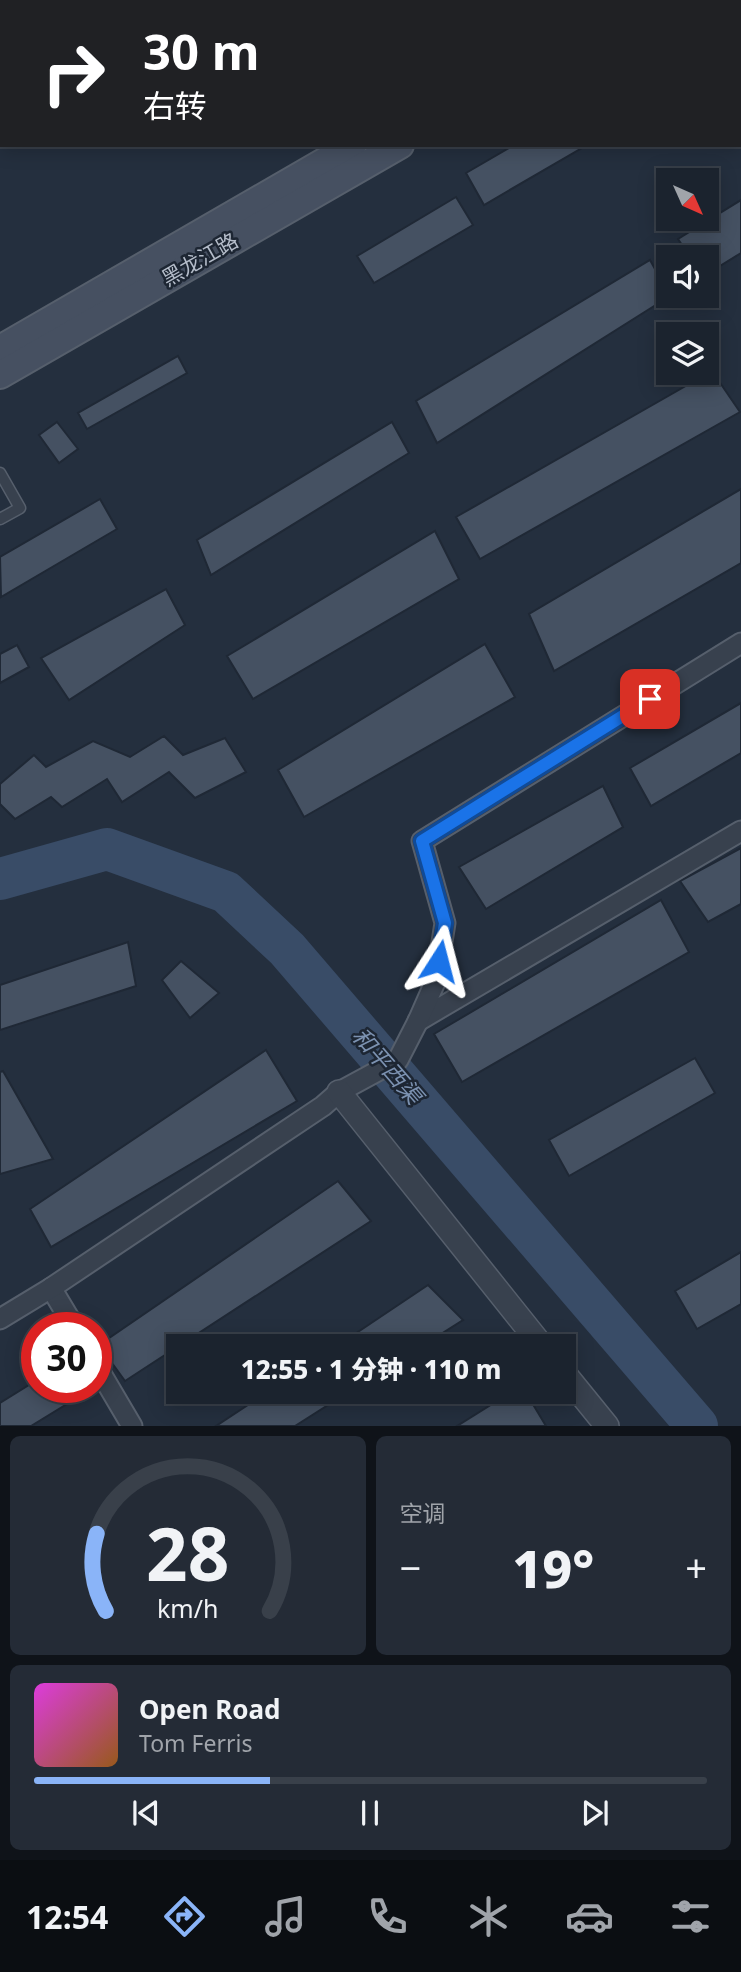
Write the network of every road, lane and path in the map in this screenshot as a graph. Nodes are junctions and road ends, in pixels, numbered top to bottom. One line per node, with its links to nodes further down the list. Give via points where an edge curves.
1 (350, 147): 3 (main road, 黑龙江路)
2 (397, 147): 4 (main road, 黑龙江路)
3 (0, 349)
4 (0, 375)
5 (0, 472): 6 (lane, via 20,508)
6 (0, 519)
7 (741, 642): 9 (street, via 422,841 445,923 436,980)
8 (741, 831): 9 (street)
9 (418, 1021): 10 (street, via 398,1060)
10 (340, 1092): 11 (street); 14 (street)
11 (51, 1288): 12 (street); 13 (street)
12 (65, 1312)
13 (0, 1319)
14 (532, 1334)
15 (576, 1388): 18 (street)
16 (112, 1392): 17 (street)
17 (132, 1426)
18 (607, 1426)

